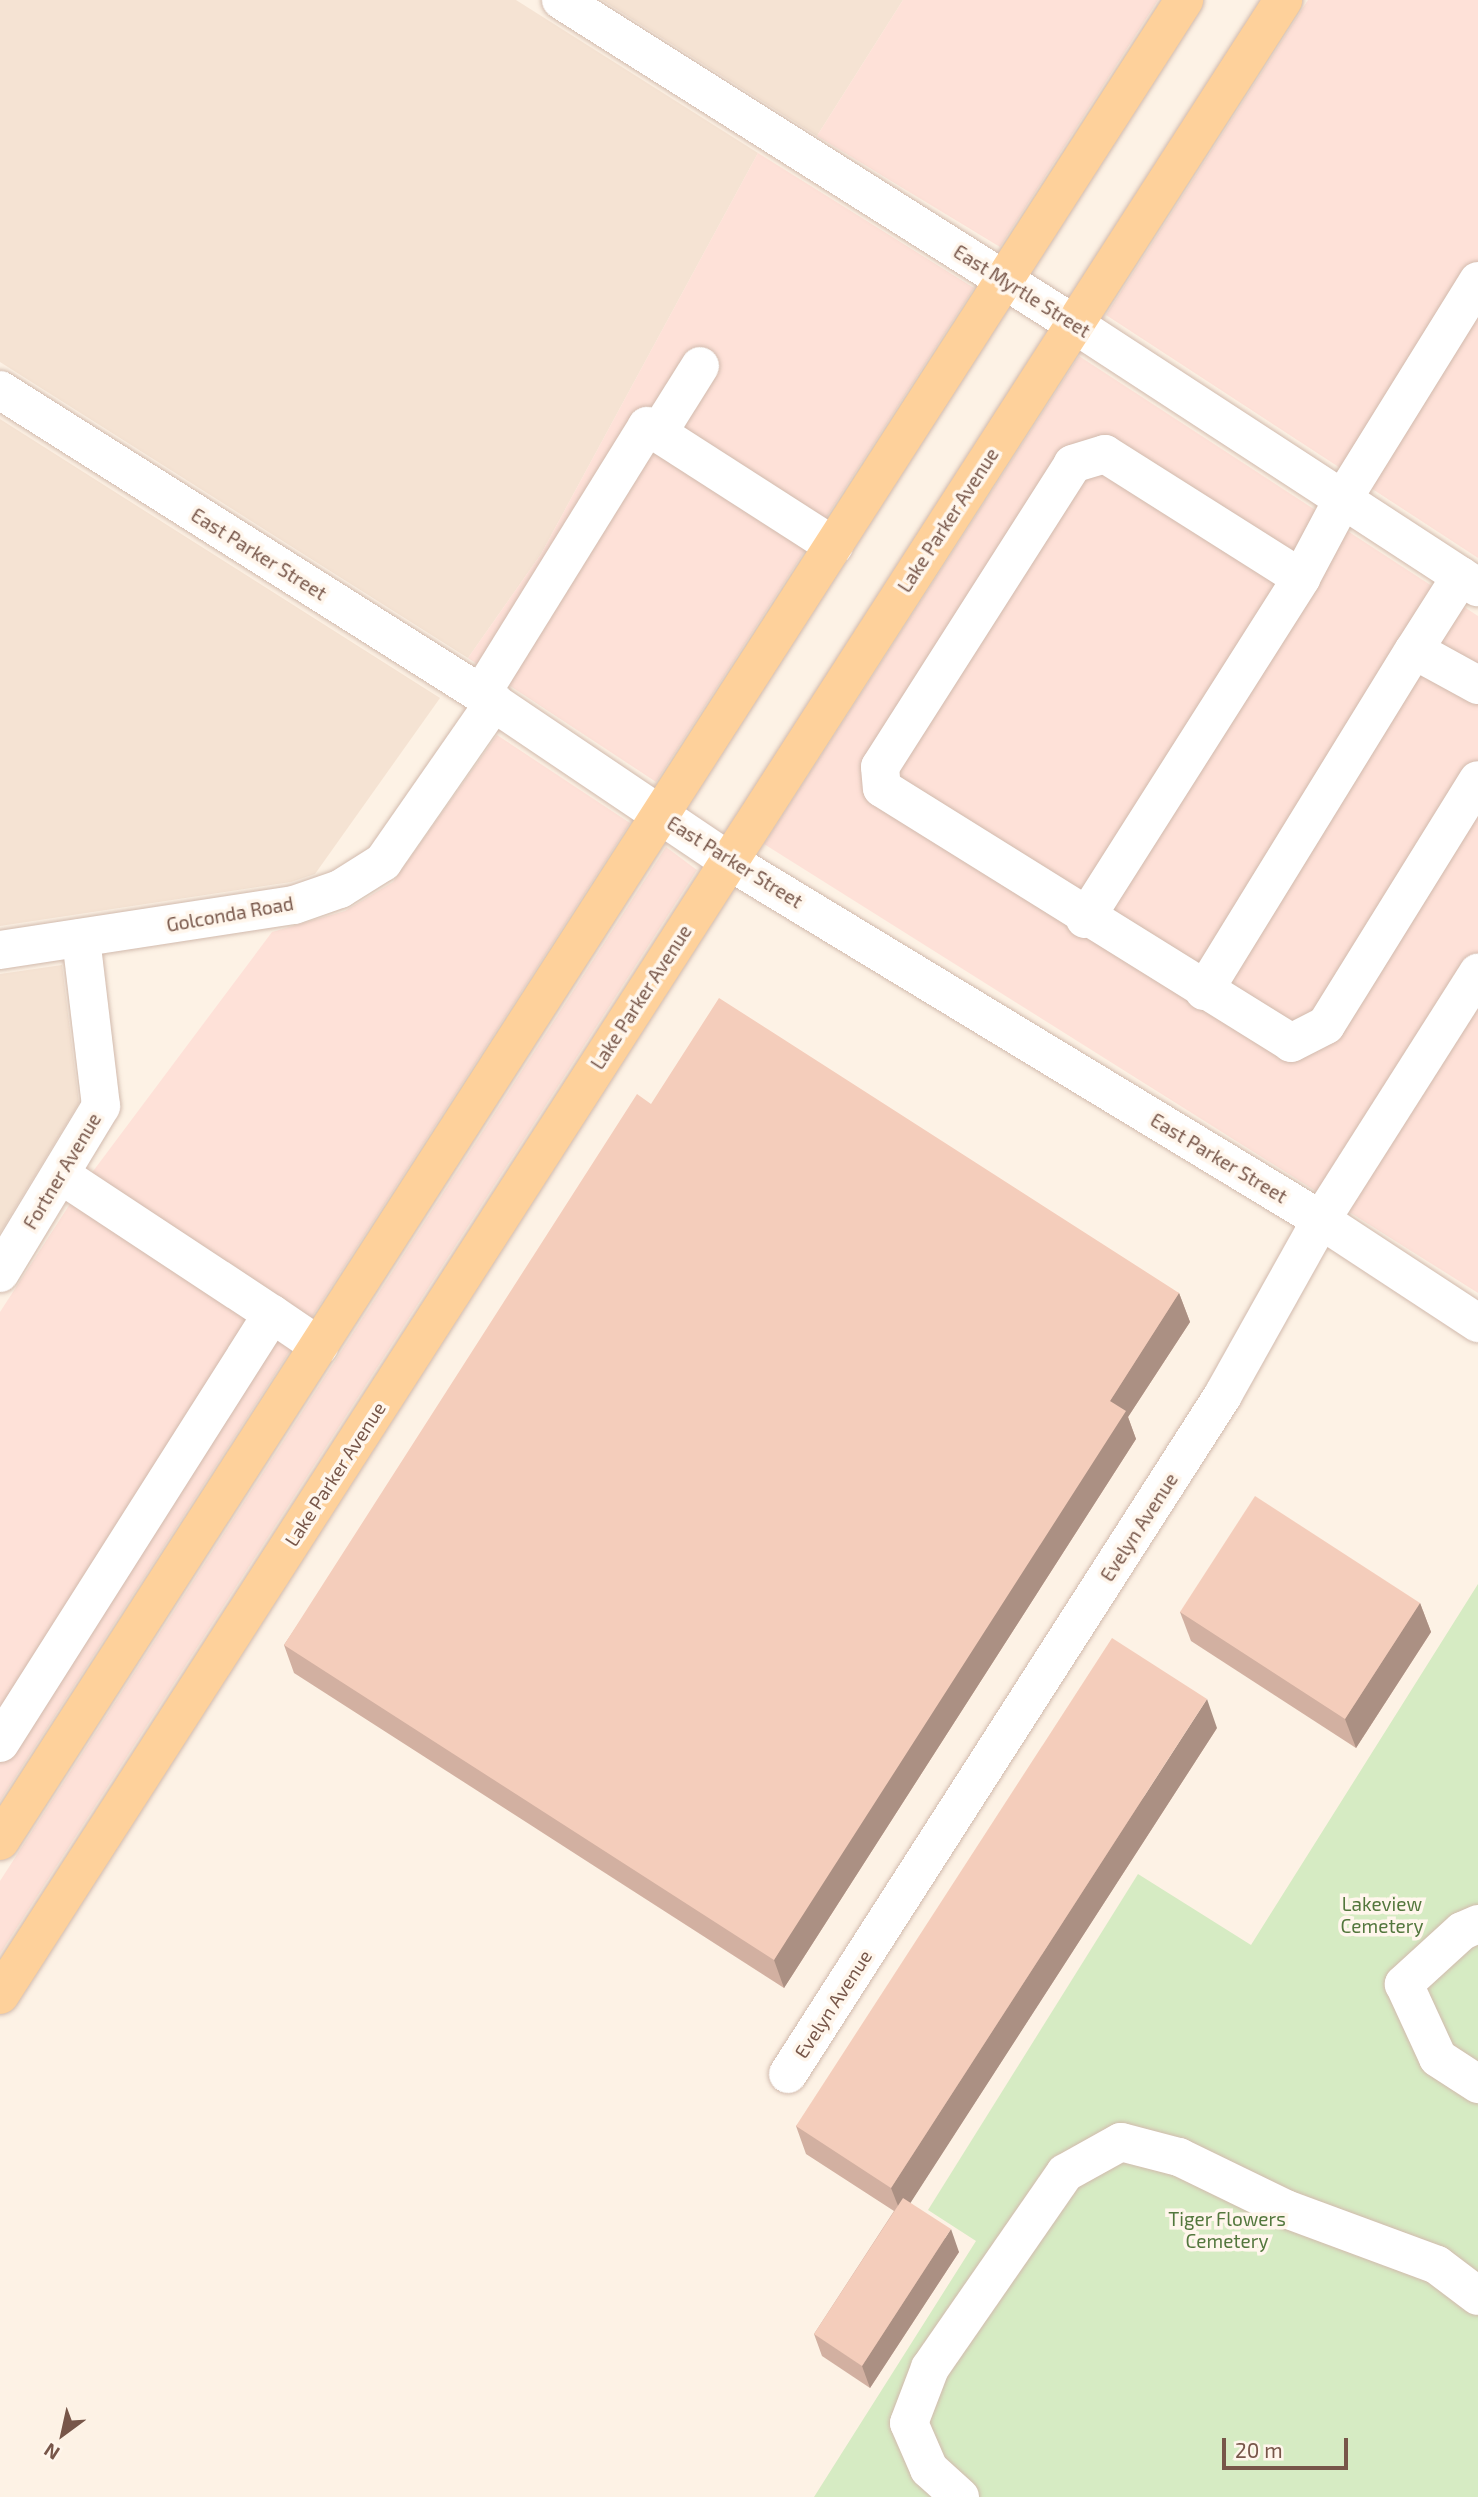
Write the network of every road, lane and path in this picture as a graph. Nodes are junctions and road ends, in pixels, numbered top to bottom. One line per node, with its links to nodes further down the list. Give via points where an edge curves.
1 (561, 0): 4 (street, East Myrtle Street)
2 (1184, 0): 4 (main road)
3 (1283, 0): 6 (main road, Lake Parker Avenue)
4 (1005, 280): 6 (street, East Myrtle Street); 11 (main road)
5 (1478, 281): 10 (street)
6 (1074, 324): 10 (street, East Myrtle Street); 19 (main road, Lake Parker Avenue)
7 (700, 366): 9 (street)
8 (0, 390): 16 (street, East Parker Street)
9 (658, 433): 11 (street); 16 (street, Golconda Road, via 647,426)
10 (1344, 497): 12 (street); 13 (street, East Myrtle Street)
11 (834, 546): 18 (main road)
12 (1301, 578): 20 (street); 20 (street, via 1105,454 1073,464 880,767 882,788)
13 (1469, 581): 14 (street)
14 (1414, 650): 15 (street); 24 (street)
15 (1478, 685)
16 (487, 698): 18 (street, East Parker Street); 21 (street, Golconda Road, via 383,862 340,889 293,905)
17 (1478, 780): 24 (street, via 1326,1025 1291,1043)
18 (661, 815): 19 (street, East Parker Street); 30 (main road)
19 (729, 861): 26 (street, East Parker Street); 34 (main road, Lake Parker Avenue)
20 (1085, 919): 24 (street)
21 (81, 938): 22 (street, Golconda Road); 25 (street, Fortner Avenue, via 101,1106)
22 (0, 950)
23 (1478, 973): 26 (street, Evelyn Avenue)
24 (1203, 991)
25 (62, 1176): 27 (street, Fortner Avenue); 28 (street)
26 (1321, 1220): 29 (street, East Parker Street); 35 (street, Evelyn Avenue, via 1223,1395)
27 (0, 1273)
28 (272, 1314): 30 (street); 31 (street)
29 (1478, 1323)
30 (319, 1346): 32 (main road)
31 (0, 1743)
32 (0, 1841)
33 (1478, 1924): 36 (street, via 1462,1931 1404,1984 1438,2058)
34 (0, 1995)
35 (788, 2074)
36 (1478, 2084)
37 (1478, 2296): 38 (street, via 1437,2265 1286,2209 1179,2157 1121,2142 1065,2173 930,2368 909,2423 929,2469)
38 (960, 2497)

